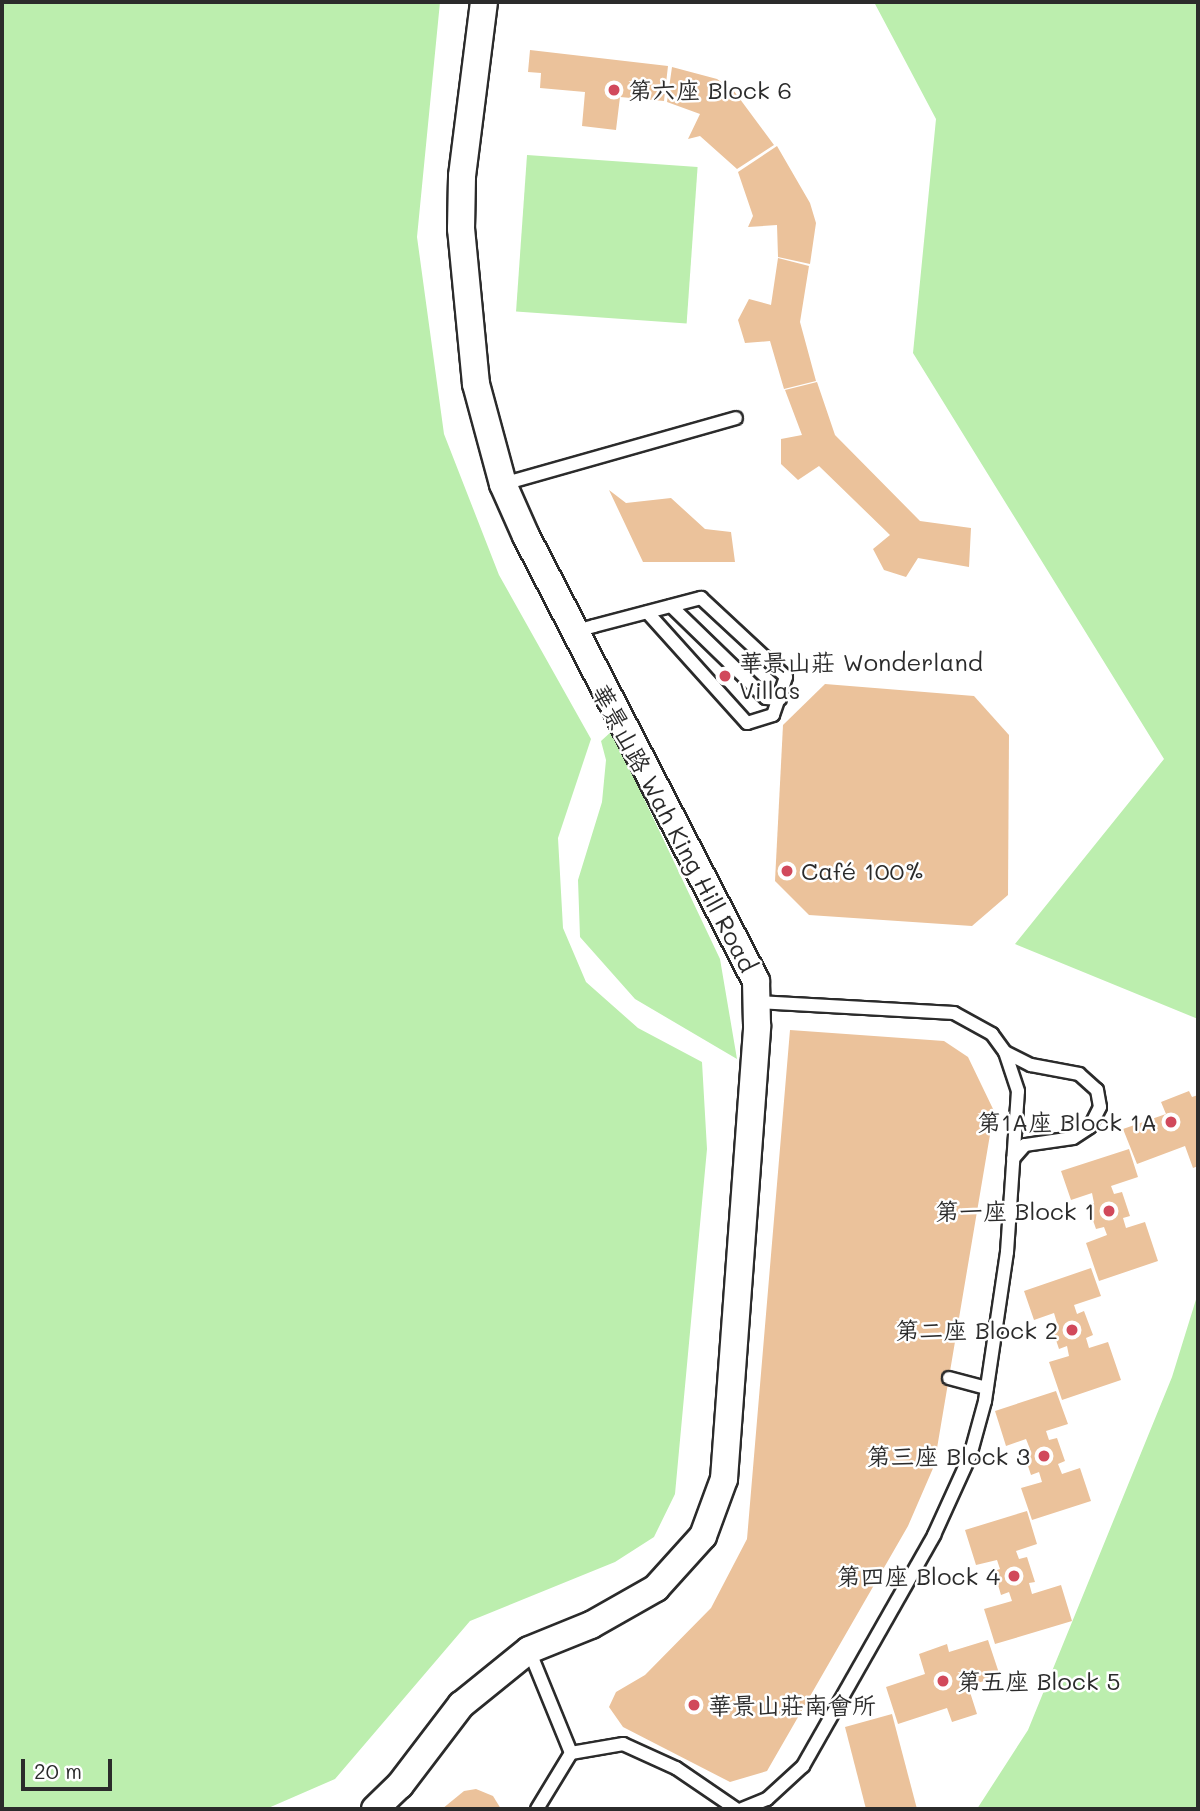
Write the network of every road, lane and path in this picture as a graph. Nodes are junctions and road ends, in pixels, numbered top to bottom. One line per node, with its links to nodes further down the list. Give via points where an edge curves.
1 (484, 2): 3 (street, 華景山路 Wah King Hill Road, via 470,87 461,229 476,384)
2 (736, 418): 3 (lane)
3 (503, 484): 6 (street, 華景山路 Wah King Hill Road)
4 (671, 606): 5 (lane); 7 (lane, via 766,698); 7 (lane, via 701,598 786,677)
5 (647, 612): 6 (lane); 7 (lane, via 747,723 773,715)
6 (573, 632): 8 (street, 華景山路 Wah King Hill Road, via 755,981)
7 (780, 699)
8 (757, 1002): 9 (lane, via 954,1013 992,1034); 13 (street, 華景山路 Wah King Hill Road, via 724,1479 703,1536 656,1588 590,1625)
9 (1006, 1052): 10 (lane, via 1018,1091); 10 (lane, via 1031,1065 1080,1074 1097,1090 1100,1107 1090,1127 1073,1138 1025,1145)
10 (1013, 1160): 12 (lane)
11 (949, 1378): 12 (lane)
12 (987, 1388): 18 (lane, via 970,1456 934,1535 803,1766 767,1800)
13 (529, 1650): 14 (lane); 15 (street, 華景山路 Wah King Hill Road, via 461,1705 400,1785)
14 (572, 1753): 16 (lane); 17 (lane, via 623,1744 676,1768)
15 (375, 1809)
16 (537, 1809)
17 (736, 1809)
18 (742, 1809)

